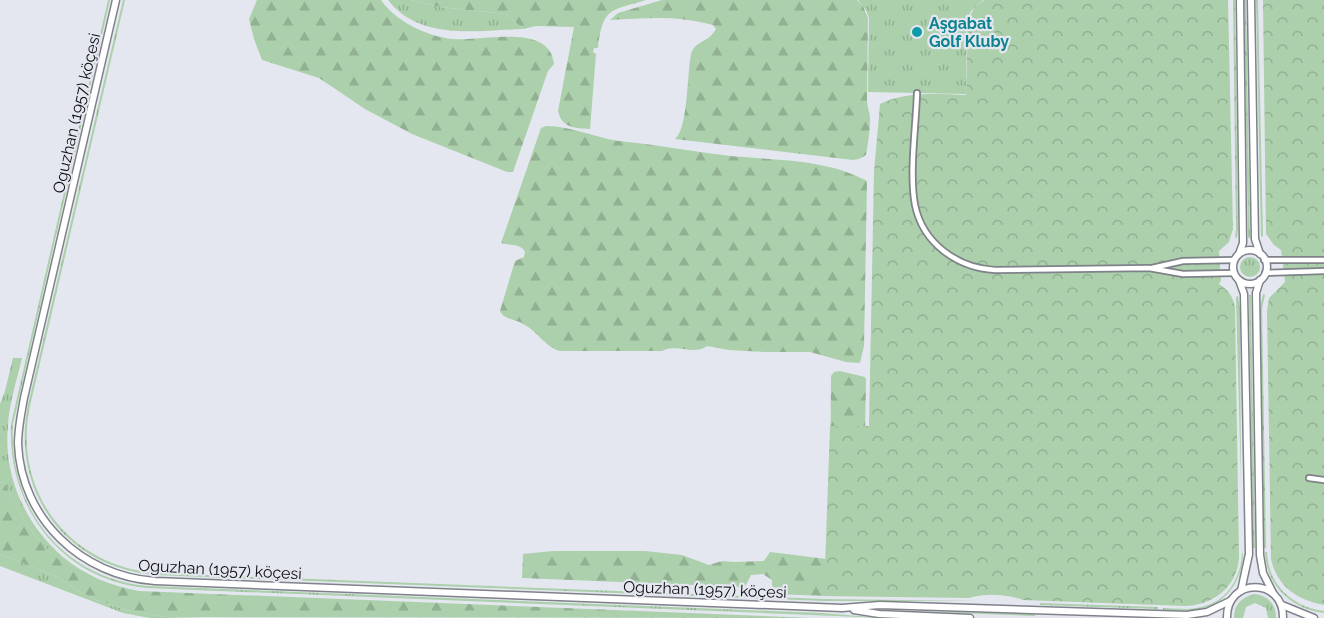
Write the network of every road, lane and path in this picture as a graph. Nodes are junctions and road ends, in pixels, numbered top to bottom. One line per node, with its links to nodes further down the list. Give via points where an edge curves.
1 (116, 0): 20 (main road, Oguzhan (1957) köçesi, via 19,424 19,453 28,492 43,520 70,548 109,572 147,580)
2 (1240, 0): 5 (main road, via 1243,243)
3 (1251, 0): 6 (main road, via 1255,239)
4 (917, 93): 8 (street, via 915,204 927,233 946,253 967,265 988,270)
5 (1237, 257): 6 (main road, via 1249,250); 8 (street); 10 (main road)
6 (1262, 257): 7 (street); 11 (main road)
7 (1324, 260)
8 (1149, 268): 10 (street, via 1183,274)
9 (1324, 271): 11 (street)
10 (1234, 273): 12 (main road)
11 (1265, 273): 13 (main road)
12 (1239, 280): 13 (main road, via 1250,284); 16 (main road, via 1244,294 1249,551)
13 (1260, 280): 17 (main road, via 1256,293 1260,555 1263,573)
14 (1309, 478): 15 (street)
15 (1324, 480)
16 (1241, 591): 17 (main road, via 1255,587); 18 (main road, Oguzhan (1957) köçesi)
17 (1274, 593): 19 (main road)
18 (1230, 601): 20 (main road, Oguzhan (1957) köçesi, via 1207,612 1187,615 880,605); 22 (main road)
19 (1282, 606): 23 (main road); 24 (main road)
20 (842, 608): 21 (main road, Oguzhan (1957) köçesi, via 879,614)
21 (970, 618)
22 (1227, 618)
23 (1283, 618)
24 (1314, 618)

